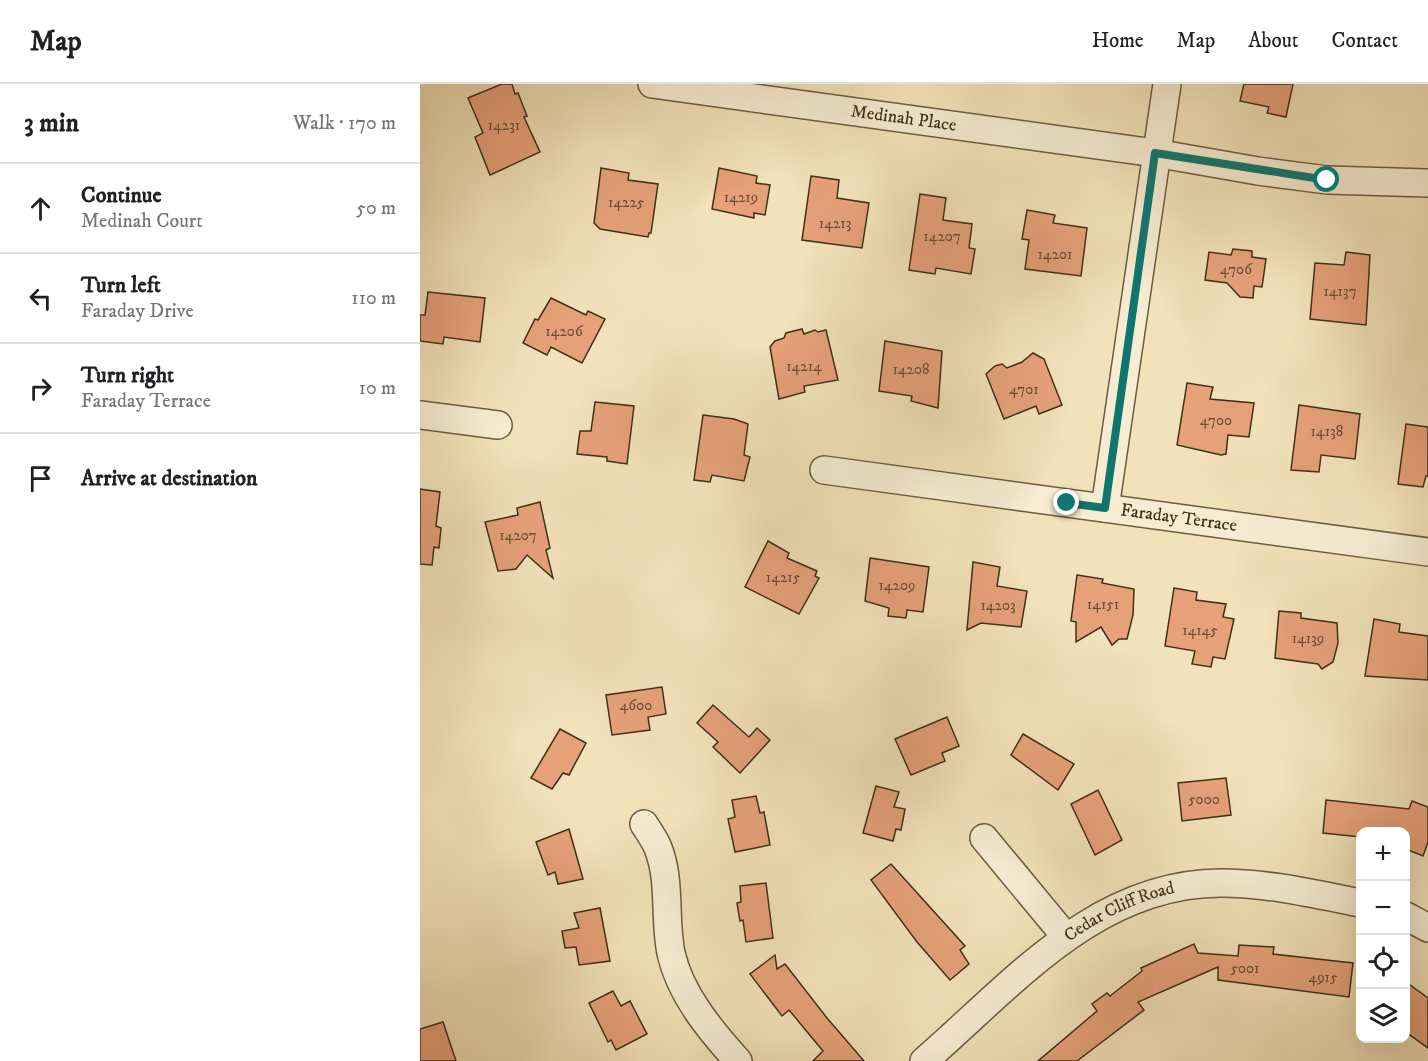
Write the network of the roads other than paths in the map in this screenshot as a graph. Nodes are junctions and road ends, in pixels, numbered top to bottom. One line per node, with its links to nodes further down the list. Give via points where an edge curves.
1 (652, 84): 3 (street, Medinah Place)
2 (1167, 84): 3 (street)
3 (1155, 153): 4 (street, Medinah Place, via 1327,180); 8 (street)
4 (1428, 183)
5 (420, 415): 6 (street)
6 (498, 425)
7 (824, 470): 8 (street, Faraday Terrace)
8 (1105, 508): 9 (street, Faraday Terrace)
9 (1428, 552)
10 (644, 824): 16 (street, via 663,864 668,932 681,982)
11 (984, 838): 15 (street)
12 (1356, 902): 15 (street, Cedar Cliff Road, via 1258,884 1190,885 1145,895 1110,909)
13 (1410, 918): 14 (street)
14 (1428, 928)
15 (1066, 937): 17 (street, Cedar Cliff Road)
16 (738, 1061)
17 (924, 1061)

